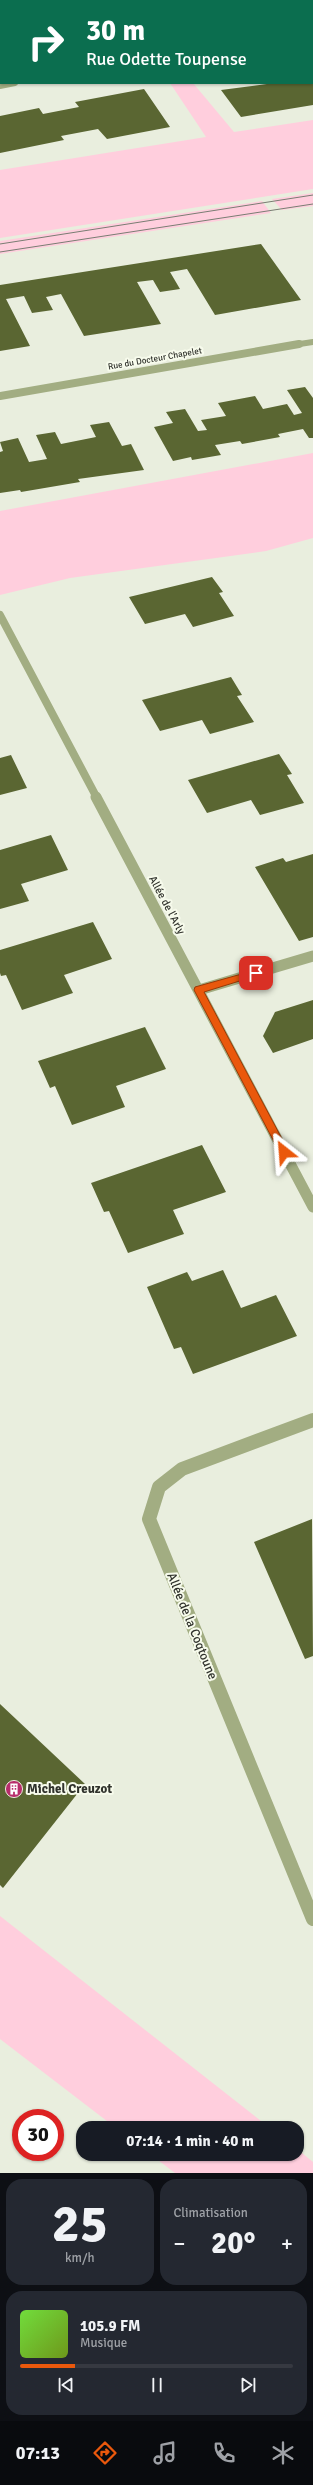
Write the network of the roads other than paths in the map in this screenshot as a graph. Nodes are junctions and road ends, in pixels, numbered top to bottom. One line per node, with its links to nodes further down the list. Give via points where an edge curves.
1 (10, 84): 2 (street)
2 (0, 86)
3 (313, 342): 4 (street, Rue du Docteur Chapelet)
4 (0, 396)
5 (0, 615): 7 (street, Allée de l'Arly)
6 (313, 956): 7 (street)
7 (198, 990): 8 (street, Allée de l'Arly)
8 (313, 1207)
9 (313, 1420): 10 (street, Allée de la Coqtoune, via 182,1469 160,1487 149,1519)
10 (313, 1919)

